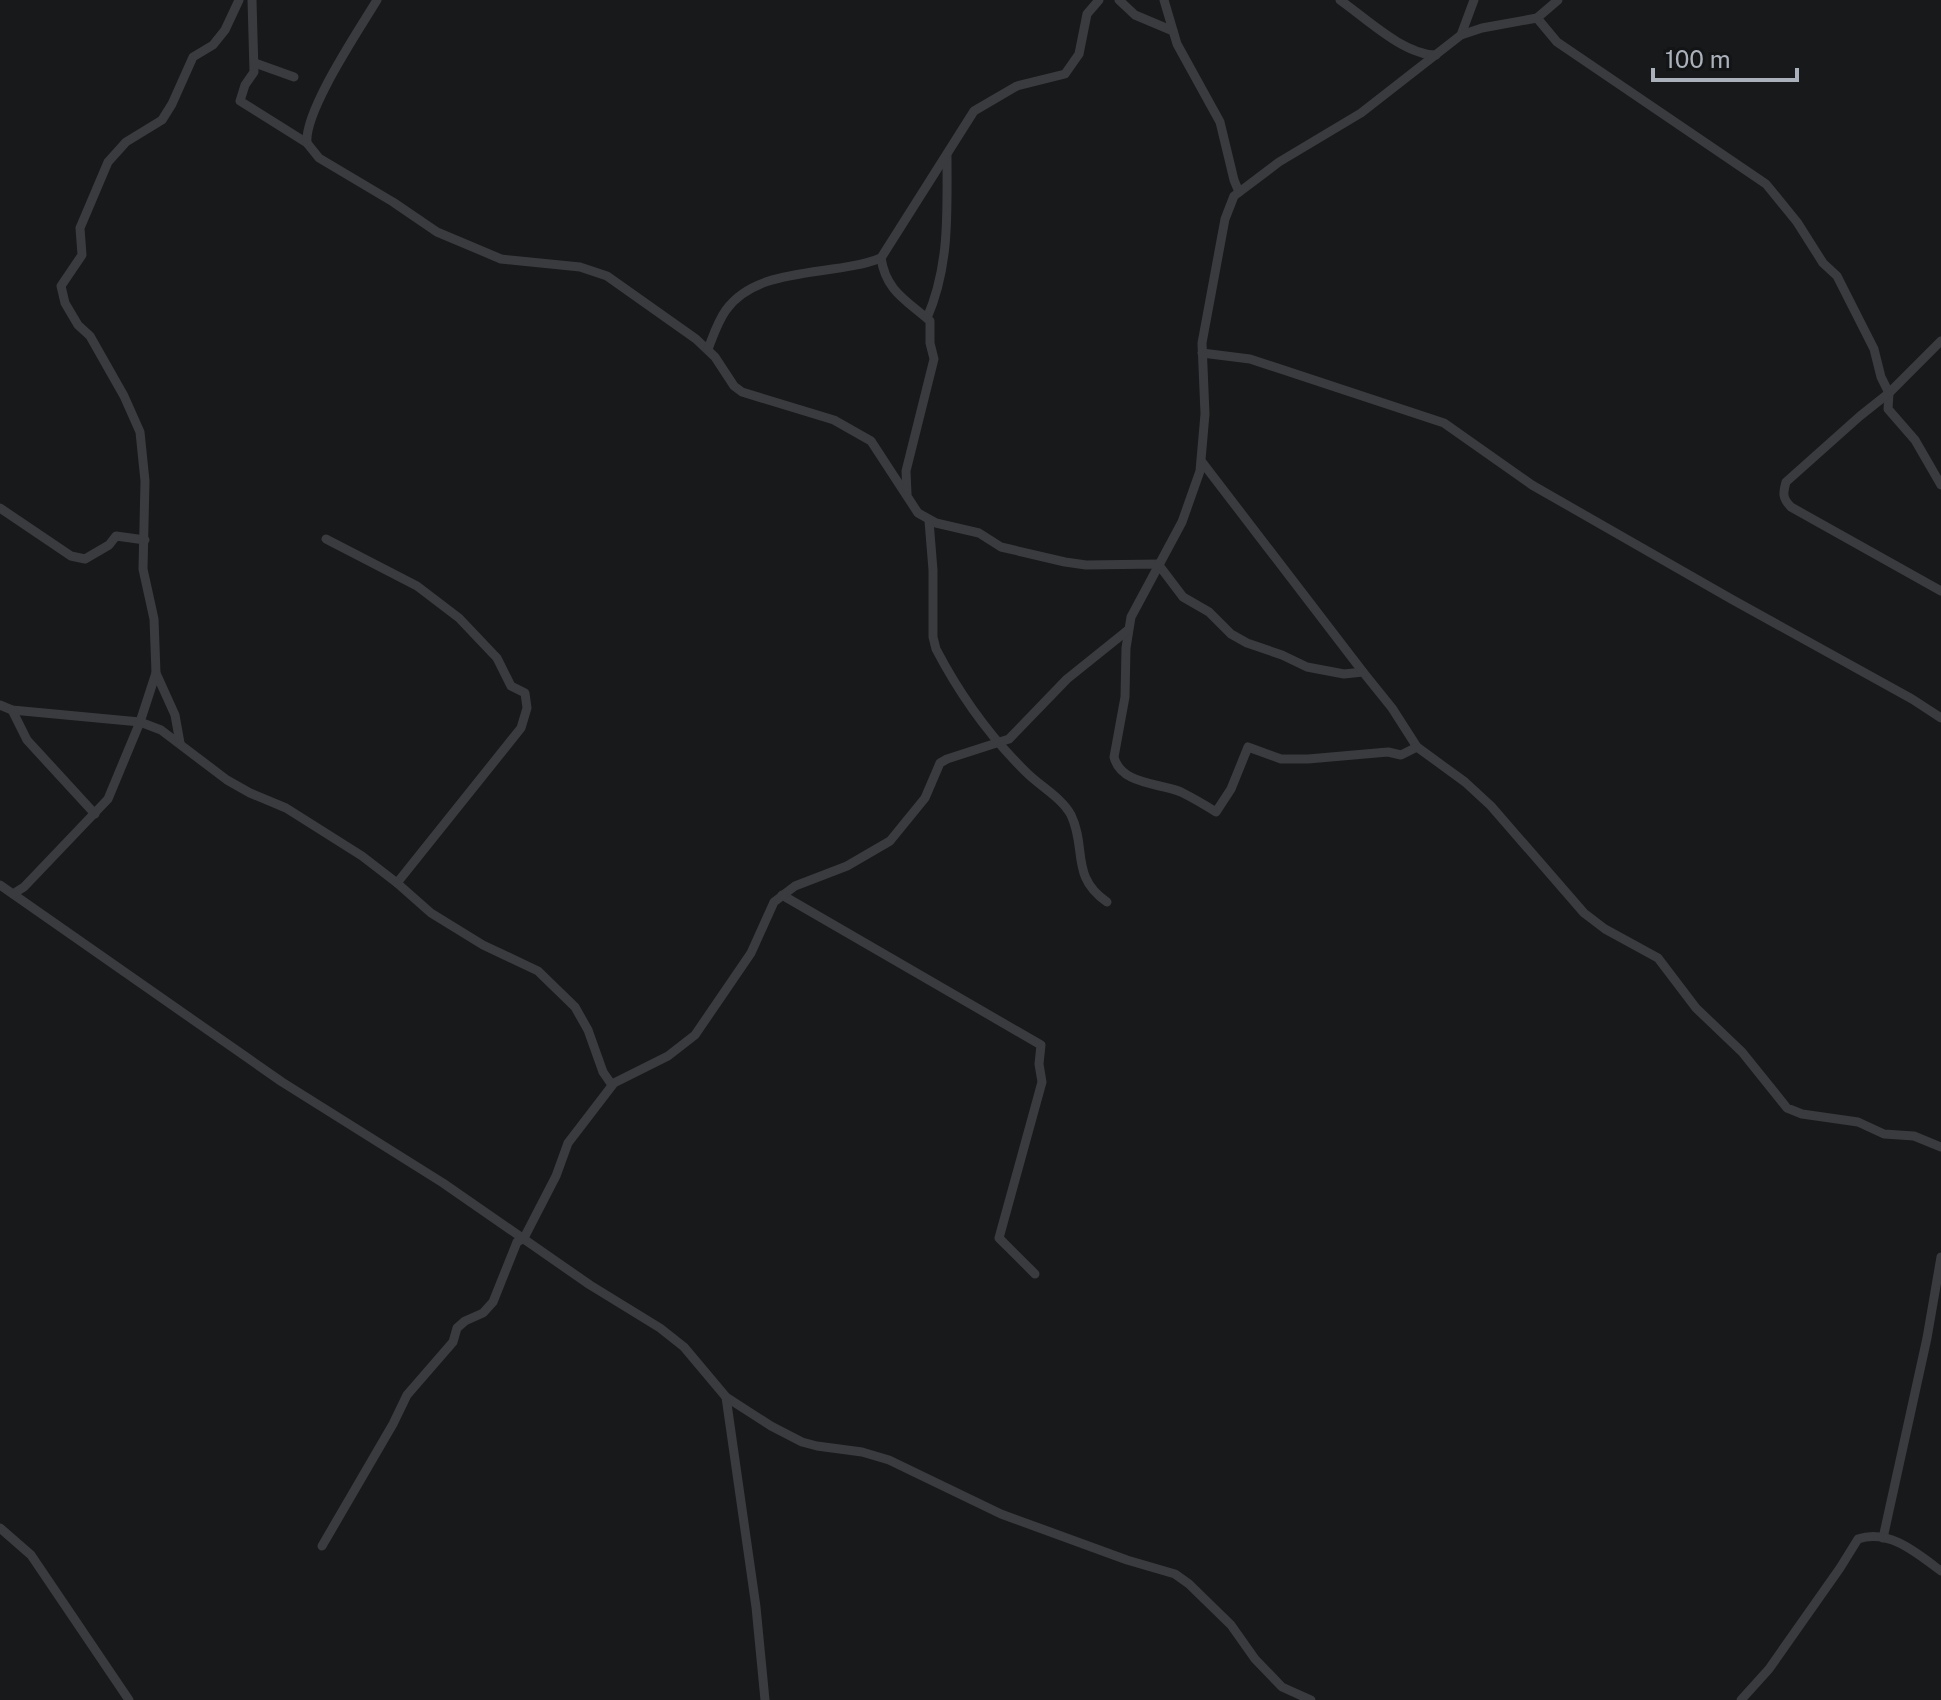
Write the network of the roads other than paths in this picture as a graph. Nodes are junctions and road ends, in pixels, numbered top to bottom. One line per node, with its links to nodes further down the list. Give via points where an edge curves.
1 (239, 0): 31 (street, via 213,45 193,57 162,120 126,142 108,162 80,228 82,255 61,286 65,303 90,336 140,432)
2 (252, 0): 14 (street)
3 (377, 0): 16 (street, via 323,93)
4 (1099, 0): 17 (street, via 1087,14 1073,66 1054,78 1017,86 974,111)
5 (1119, 0): 11 (street, via 1142,19)
6 (1340, 0): 13 (street, via 1410,50)
7 (1474, 0): 12 (street)
8 (1558, 0): 10 (street)
9 (1166, 1): 11 (street)
10 (1537, 18): 12 (street); 24 (street, via 1557,42 1766,184 1837,276 1874,349)
11 (1173, 31): 18 (street, via 1215,110)
12 (1461, 35): 13 (street)
13 (1436, 55): 18 (street, via 1361,113)
14 (255, 63): 15 (street); 16 (street, via 240,101)
15 (294, 77)
16 (307, 143): 22 (street, via 319,158 437,232 511,262 594,271 670,318)
17 (947, 153): 19 (street); 20 (street, via 949,212 939,284)
18 (1239, 192): 23 (street, via 1228,206)
19 (881, 258): 20 (street, via 890,287); 22 (street, via 755,285 724,312)
20 (927, 318): 27 (street, via 934,359 906,471)
21 (1941, 341): 24 (street)
22 (708, 349): 27 (street, via 742,392 834,420 871,441)
23 (1202, 353): 25 (street); 39 (street, via 1250,359 1444,423 1532,485)
24 (1889, 393): 26 (street, via 1888,409 1915,440); 33 (street, via 1786,482 1785,501)
25 (1202, 462): 32 (street, via 1182,522); 35 (street)
26 (1941, 485)
27 (908, 495): 29 (street)
28 (0, 508): 31 (street, via 71,556 85,559 116,536)
29 (929, 521): 32 (street, via 968,529 1001,547 1065,562); 42 (street, via 936,649)
30 (326, 539): 45 (street, via 417,586 459,618 497,658 511,686 525,693 521,728)
31 (145, 540): 36 (street, via 143,569 154,619)
32 (1158, 564): 34 (street); 35 (street, via 1183,597 1247,643 1307,667)
33 (1941, 591)
34 (1128, 630): 42 (street); 43 (street, via 1116,765 1128,776 1180,792 1216,812 1248,747 1281,759 1401,755)
35 (1363, 672): 43 (street)
36 (156, 673): 40 (street); 41 (street, via 175,715)
37 (0, 705): 38 (street)
38 (12, 710): 40 (street); 44 (street, via 27,740)
39 (1941, 718)
40 (140, 722): 41 (street); 44 (street, via 108,799)
41 (180, 743): 45 (street, via 227,780 286,808)
42 (999, 743): 48 (street, via 940,763 925,798 890,841); 49 (street, via 1070,812 1083,875)
43 (1417, 747): 51 (street, via 1491,806 1584,913 1658,958 1787,1108 1858,1122 1884,1134 1914,1136)
44 (95, 814): 47 (street)
45 (397, 883): 50 (street, via 431,913 538,971 561,991 588,1030)
46 (0, 885): 47 (street)
47 (13, 894): 52 (street, via 282,1082)
48 (782, 895): 50 (street, via 751,953 695,1035 668,1056); 54 (street, via 1041,1045 1042,1082 999,1238)
49 (1107, 902)
50 (612, 1085): 52 (street, via 568,1143)
51 (1941, 1147)
52 (524, 1238): 56 (street, via 660,1328 684,1347); 59 (street, via 517,1242 493,1302 457,1328 453,1342 407,1395)
53 (1941, 1257): 55 (street)
54 (1035, 1274)
55 (1936, 1318): 58 (street)
56 (726, 1397): 62 (street); 63 (street, via 802,1442 889,1460 1001,1514 1175,1574 1231,1625 1282,1687)
57 (0, 1528): 61 (street, via 31,1555)
58 (1883, 1538): 60 (street, via 1908,1547); 64 (street, via 1858,1539 1769,1669)
59 (322, 1546)
60 (1941, 1571)
61 (129, 1700)
62 (765, 1700)
63 (1311, 1700)
64 (1741, 1700)

